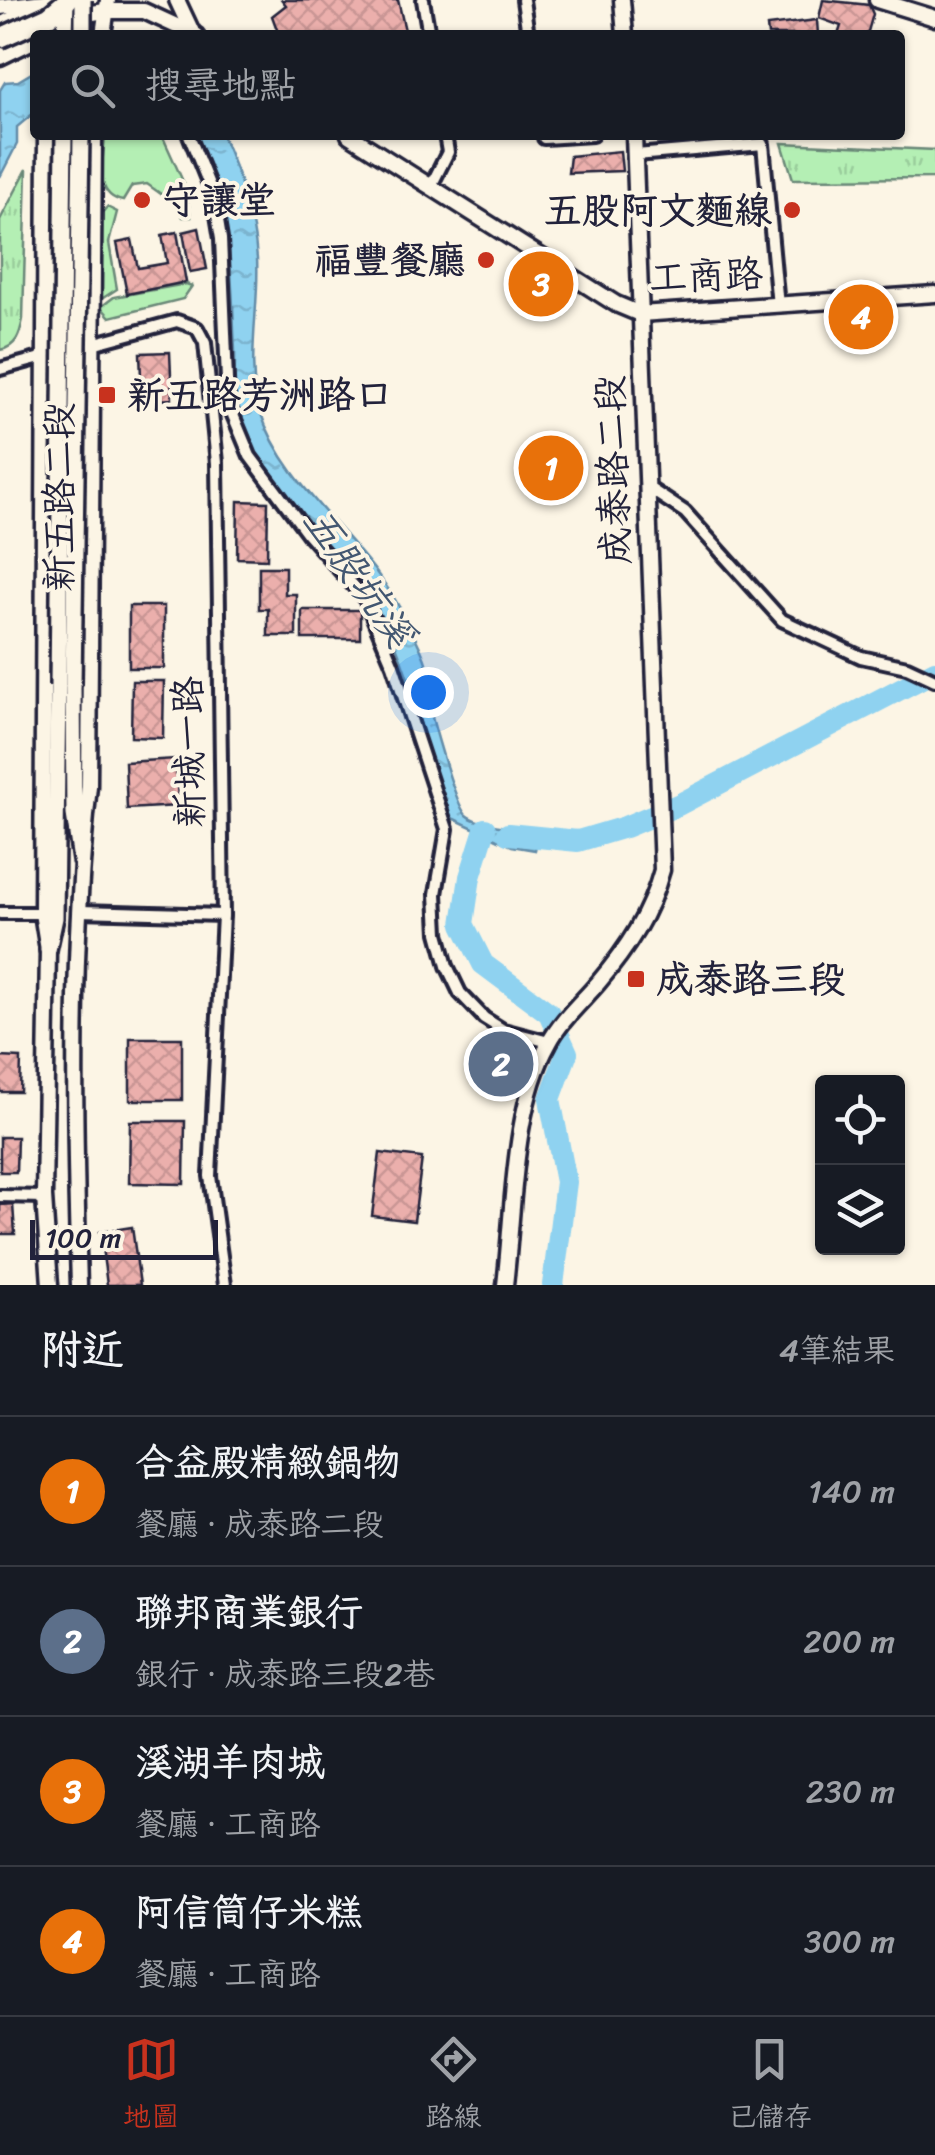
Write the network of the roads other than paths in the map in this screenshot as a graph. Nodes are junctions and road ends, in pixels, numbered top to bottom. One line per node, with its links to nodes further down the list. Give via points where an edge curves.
1 (83, 0): 16 (main road, bridge)
2 (177, 0): 18 (main road)
3 (423, 0): 19 (street)
4 (523, 0): 20 (street)
5 (622, 0): 21 (main road)
6 (877, 0): 11 (main road)
7 (40, 3): 8 (main road); 10 (main road); 12 (main road); 13 (main road)
8 (65, 4): 9 (main road); 14 (main road); 15 (main road, bridge); 22 (highway, bridge)
9 (107, 6): 17 (main road, via 144,11)
10 (0, 7)
11 (935, 18)
12 (0, 25)
13 (42, 30)
14 (46, 30)
15 (66, 30)
16 (83, 30)
17 (187, 30)
18 (192, 30)
19 (428, 30)
20 (527, 30)
21 (625, 30)
22 (0, 38)
23 (30, 42): 24 (main road)
24 (0, 57)
25 (46, 140): 36 (main road, 新五路二段)
26 (64, 140): 47 (main road, 新五路二段, bridge)
27 (81, 140): 47 (main road, 新五路二段, bridge)
28 (94, 140): 35 (main road, 新五路二段)
29 (191, 140): 54 (street, via 214,197 221,238 228,403 250,456 365,599 393,664 447,829 436,894 447,966 484,1018)
30 (356, 140): 34 (main road, 工商路)
31 (446, 140): 34 (street, via 448,152)
32 (634, 140): 33 (main road, 成泰路二段)
33 (636, 155): 40 (street, via 763,144); 41 (main road, 成泰路二段)
34 (431, 186): 41 (main road, 工商路)
35 (92, 210): 36 (main road, via 76,226 56,224); 38 (main road, 新五路二段)
36 (45, 212): 37 (main road, 新五路二段)
37 (46, 280): 38 (main road, via 60,251 71,246 86,258); 43 (main road, 新五路二段)
38 (90, 282): 42 (main road, 新五路二段)
39 (935, 294): 40 (main road, 工商路)
40 (778, 306): 41 (main road, 工商路)
41 (640, 314): 45 (main road, 成泰路二段)
42 (92, 344): 43 (street); 48 (main road, 新五路二段, via 88,786); 52 (street, 新城一路, via 177,321 197,328 204,343 217,463)
43 (43, 359): 44 (street); 51 (main road, 新五路二段)
44 (0, 368)
45 (646, 487): 46 (street, via 685,512 782,620 861,657); 54 (main road, 成泰路二段, via 662,870 652,905 630,942)
46 (935, 680)
47 (66, 685): 48 (main road, 新五路二段); 53 (main road, 新五路二段, via 56,918)
48 (80, 860): 49 (main road, 新五路二段)
49 (80, 911): 52 (street); 60 (main road, 新五路二段)
50 (0, 913): 51 (street)
51 (42, 913): 53 (main road, 新五路二段)
52 (222, 915): 61 (street, 新城一路, via 210,1176)
53 (48, 950): 56 (main road, 新五路二段)
54 (549, 1042): 62 (main road, via 527,1102)
55 (0, 1196): 56 (street)
56 (44, 1198): 57 (main road, 新五路二段)
57 (45, 1250): 58 (main road); 59 (main road, 新五路二段)
58 (42, 1285)
59 (50, 1285)
60 (80, 1285)
61 (226, 1285)
62 (505, 1285)

